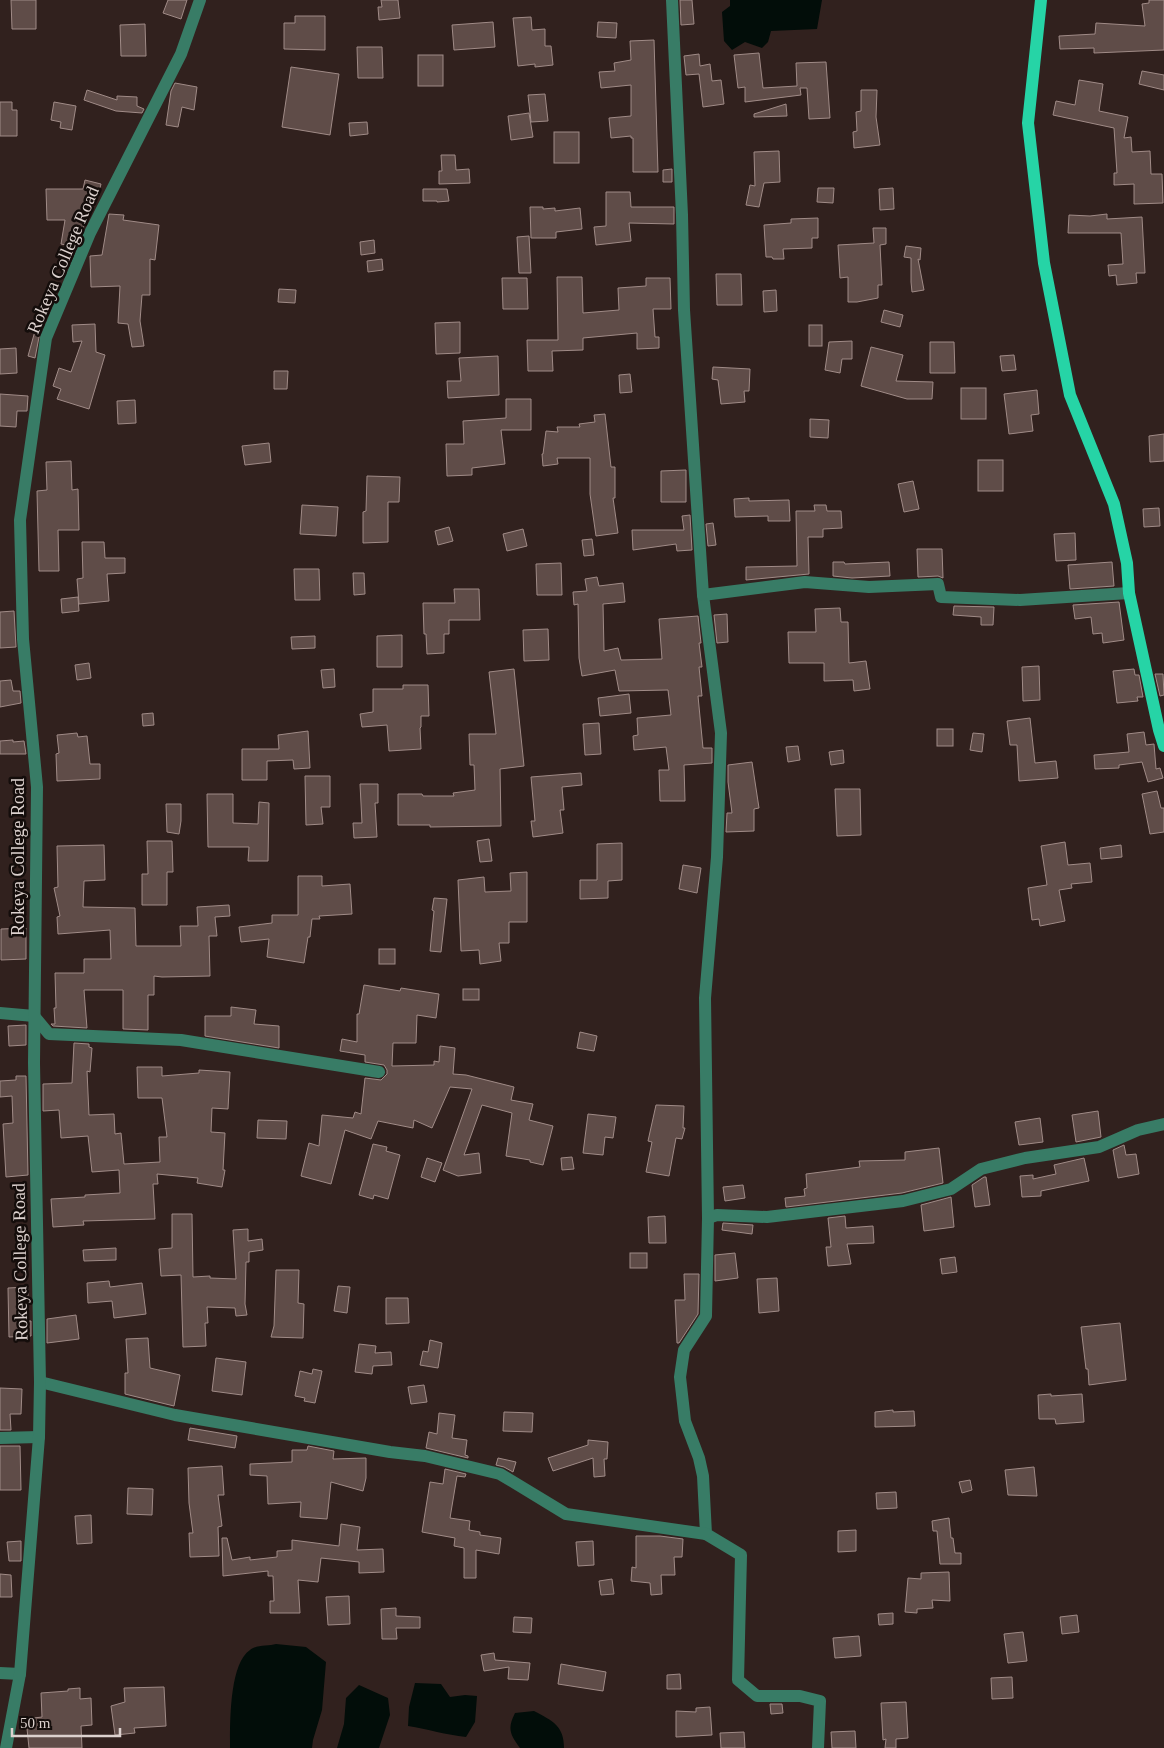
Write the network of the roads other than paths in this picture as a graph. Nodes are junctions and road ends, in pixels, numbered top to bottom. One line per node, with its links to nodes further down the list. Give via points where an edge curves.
1 (200, 0): 8 (street, Rokeya College Road, via 181,54 90,233 46,338 20,520 23,640 37,787)
2 (672, 0): 5 (street, via 684,310)
3 (1040, 0): 4 (main road, via 1028,123 1044,263 1070,395 1114,504 1128,563)
4 (1129, 593): 5 (street, via 1020,600 951,598 941,597 938,584 869,587 805,582); 6 (main road)
5 (703, 595): 11 (street, via 721,733 717,857 705,998)
6 (1164, 746)
7 (0, 1013): 8 (street)
8 (34, 1016): 9 (street, via 49,1034 181,1040); 12 (street, Rokeya College Road)
9 (379, 1072)
10 (1164, 1124): 11 (street, via 1138,1130 1098,1147 1025,1158 981,1170 951,1189 903,1201 767,1217 717,1215)
11 (708, 1218): 15 (street, via 706,1316 684,1350 680,1378 685,1421 703,1476)
12 (40, 1382): 13 (street, Rokeya College Road); 15 (street, via 175,1415 425,1456 500,1474 566,1514)
13 (39, 1437): 14 (street); 17 (street, Rokeya College Road)
14 (0, 1438)
15 (706, 1534): 19 (street, via 742,1555 738,1680 757,1696 800,1696 820,1701)
16 (0, 1673): 17 (street)
17 (20, 1674): 18 (street, Rokeya College Road)
18 (6, 1748)
19 (818, 1748)

